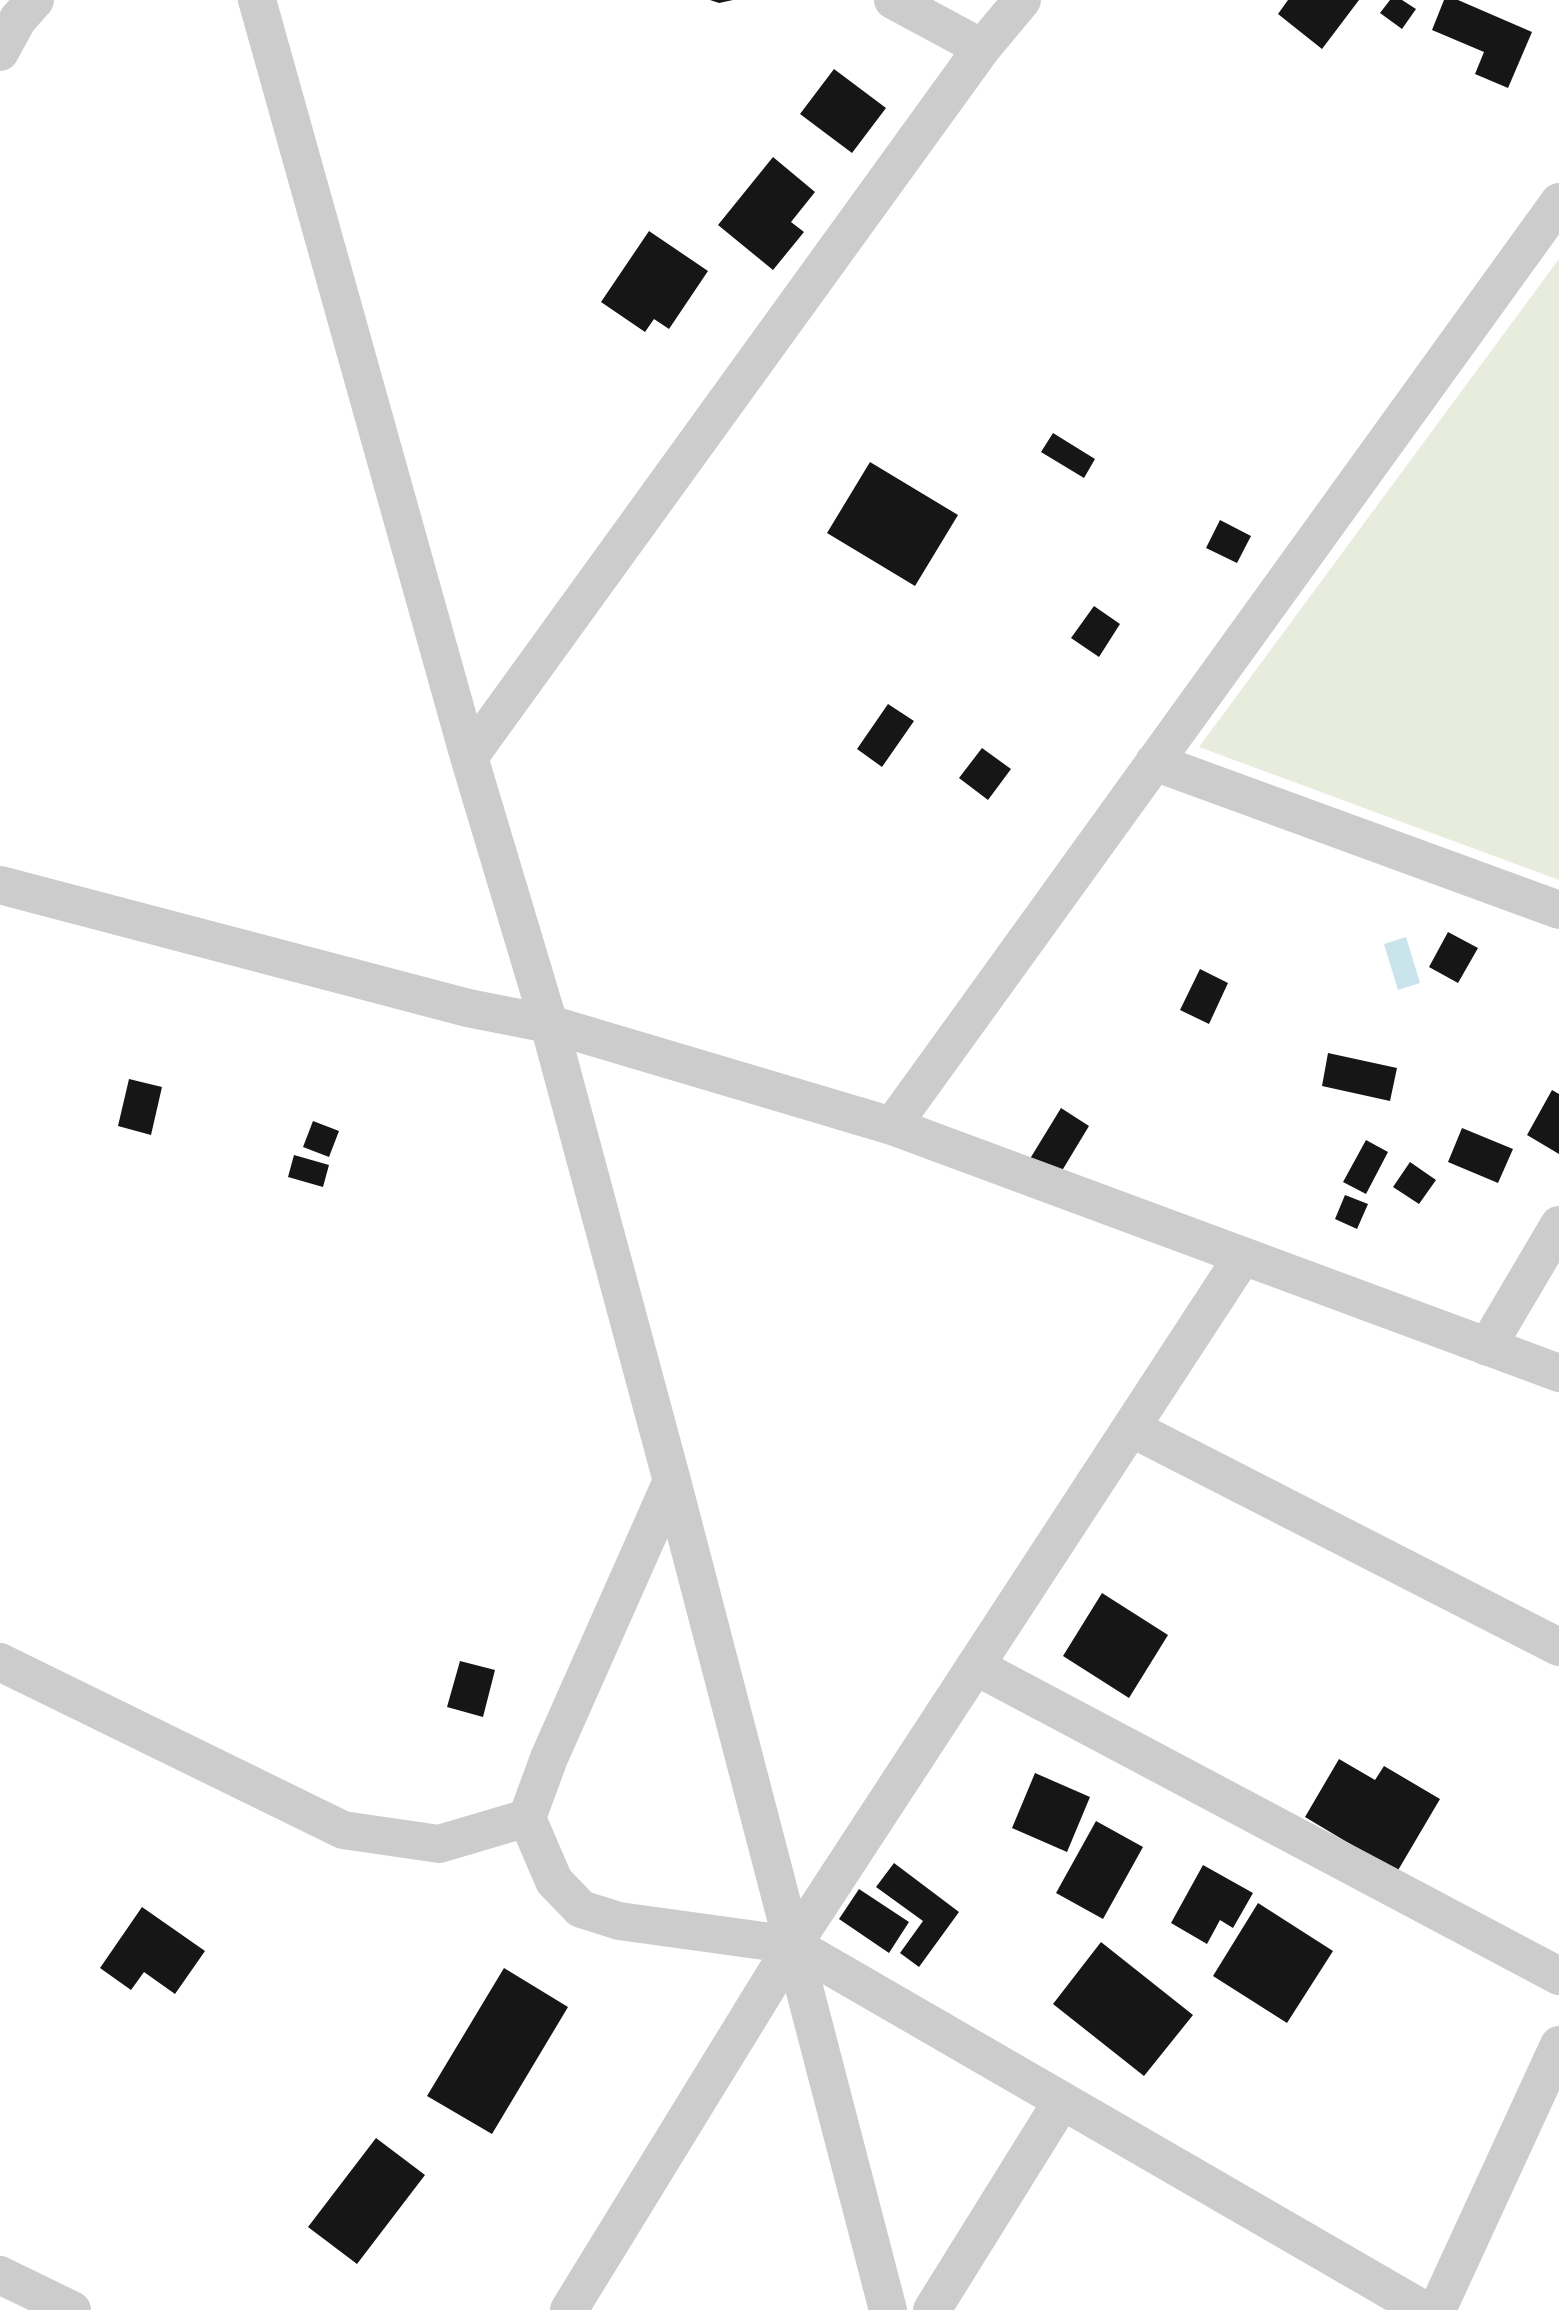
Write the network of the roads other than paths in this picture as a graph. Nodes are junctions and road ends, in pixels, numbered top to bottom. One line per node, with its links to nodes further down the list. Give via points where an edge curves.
1 (35, 0): 6 (street)
2 (257, 0): 8 (street)
3 (893, 0): 5 (street)
4 (1022, 0): 5 (street)
5 (982, 48): 8 (street)
6 (0, 52)
7 (1559, 202): 9 (street)
8 (469, 757): 12 (street)
9 (1154, 762): 11 (street); 13 (street)
10 (0, 885): 12 (street, via 468,1008)
11 (1559, 911)
12 (549, 1024): 13 (street); 19 (street)
13 (892, 1126): 15 (street)
14 (1559, 1225): 16 (street)
15 (1243, 1256): 16 (street); 18 (street)
16 (1487, 1347): 17 (street)
17 (1559, 1373)
18 (1131, 1428): 20 (street); 22 (street)
19 (673, 1481): 23 (street, via 549,1758); 24 (street)
20 (1559, 1647)
21 (0, 1662): 23 (street, via 343,1830 439,1844)
22 (975, 1666): 24 (street); 25 (street)
23 (527, 1818): 24 (street, via 554,1881 580,1909 619,1921)
24 (793, 1945): 27 (street); 30 (street); 31 (street)
25 (1559, 1976)
26 (1559, 2045): 34 (street)
27 (1062, 2101): 32 (street); 33 (street)
28 (0, 2275): 29 (street)
29 (72, 2310)
30 (569, 2310)
31 (887, 2310)
32 (932, 2310)
33 (1424, 2310)
34 (1437, 2310)

